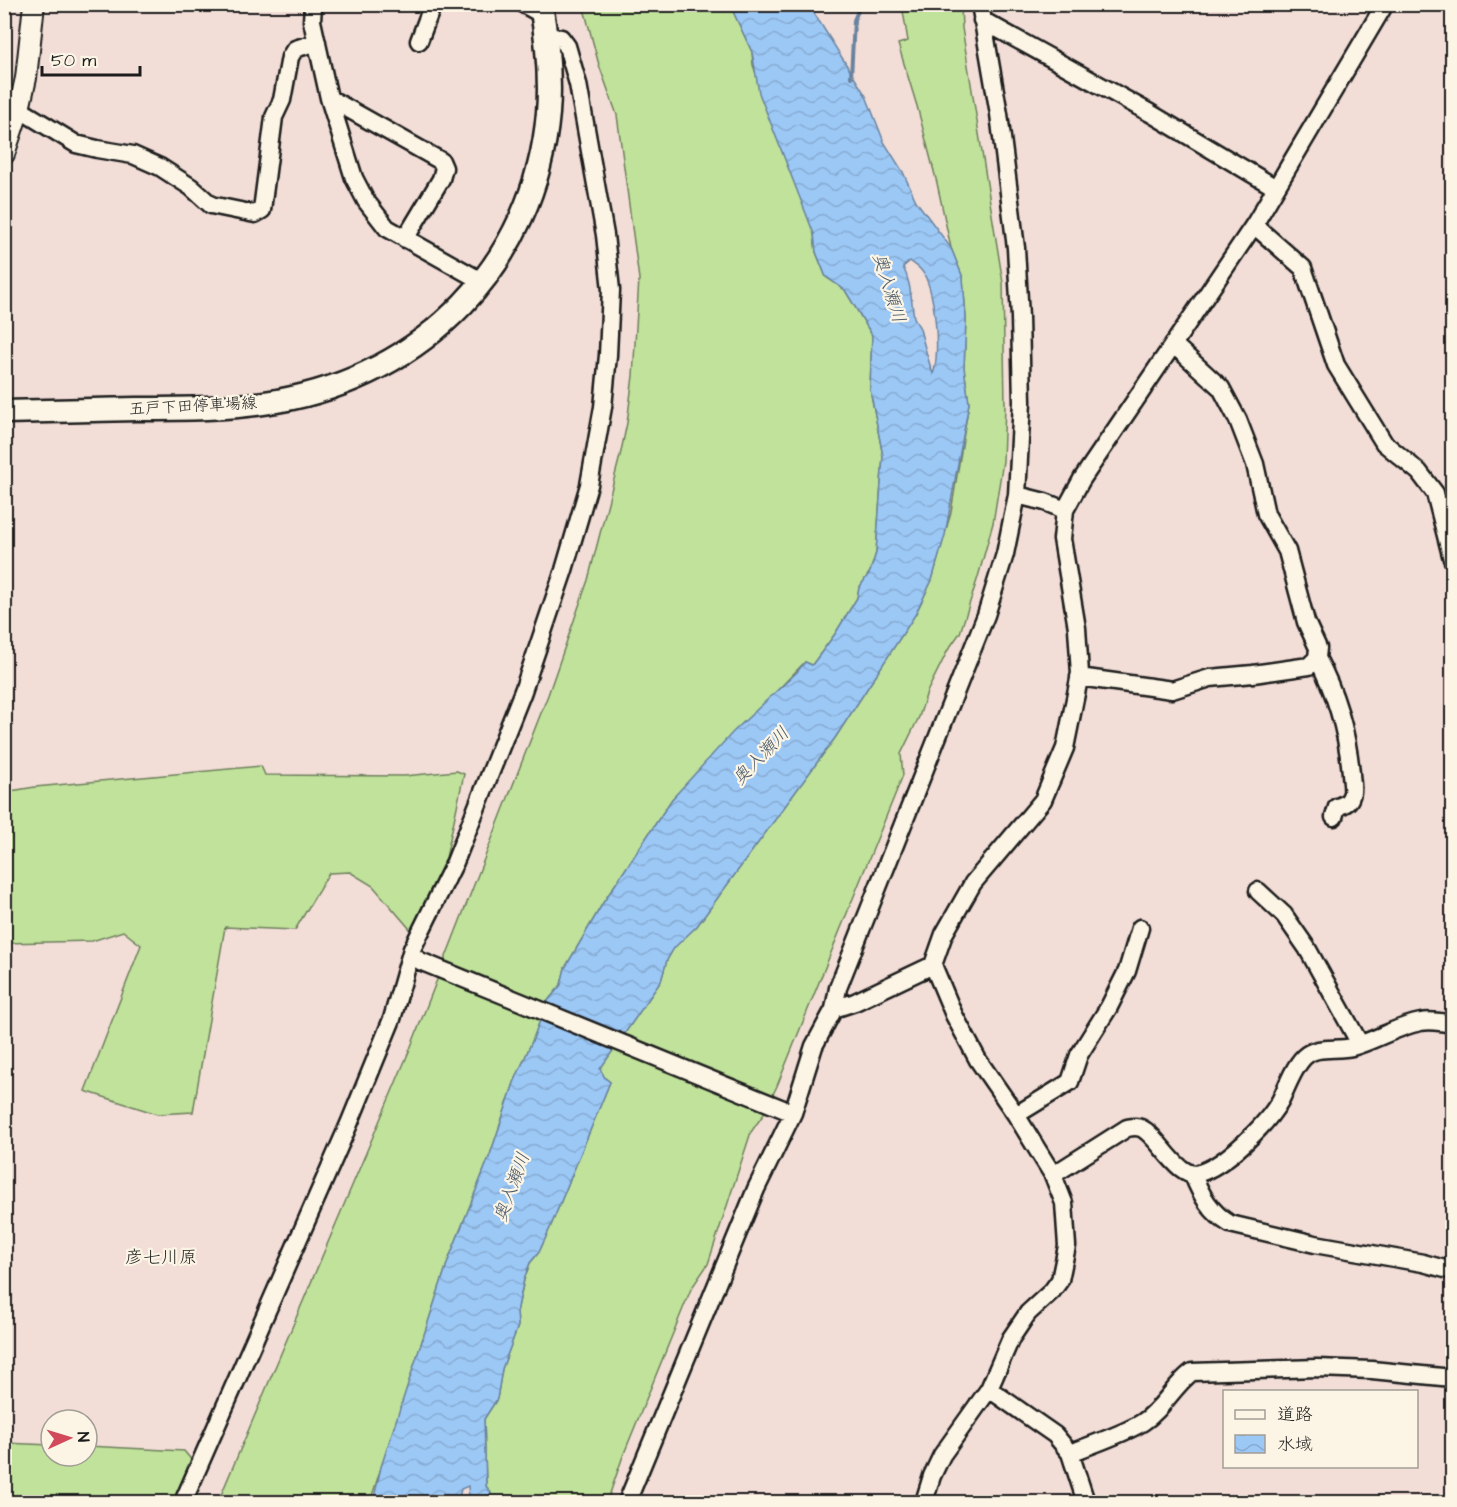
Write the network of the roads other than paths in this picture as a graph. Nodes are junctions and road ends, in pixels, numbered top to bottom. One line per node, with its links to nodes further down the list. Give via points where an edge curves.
1 (34, 4): 10 (street, via 26,78)
2 (313, 4): 8 (street)
3 (433, 4): 7 (street)
4 (1385, 4): 12 (street)
5 (981, 12): 12 (street); 18 (street, via 1016,248 1022,402)
6 (538, 15): 15 (main road, 五戸下田停車場線, via 549,78 543,149 510,243); 26 (street, via 567,46 578,84 605,235 611,290 603,407 589,485 537,650)
7 (419, 41)
8 (317, 42): 9 (street); 10 (street, via 295,49 290,57 282,100 274,117 262,210 255,214 211,205 192,187 160,167 134,155 76,144)
9 (329, 98): 14 (street, via 354,178 366,201 387,228); 14 (street, via 441,161 441,179)
10 (12, 107): 11 (street)
11 (4, 154)
12 (1276, 188): 13 (street)
13 (1254, 225): 16 (street); 20 (street, via 1303,268 1336,365 1384,443 1419,472 1435,492)
14 (405, 239): 15 (street)
15 (483, 282): 17 (main road, 五戸下田停車場線, via 421,342 386,365 312,394 208,409)
16 (1173, 344): 19 (street); 21 (street, via 1221,388 1239,420 1255,464 1266,514 1287,551 1306,622 1318,648)
17 (4, 412)
18 (1017, 495): 19 (street); 28 (street, via 1005,554 986,615 838,988)
19 (1065, 510): 22 (street, via 1062,538 1077,628)
20 (1452, 559)
21 (1317, 658): 22 (street, via 1309,666 1210,678 1172,690); 23 (street, via 1331,684 1349,751 1352,794 1348,803 1337,807)
22 (1079, 677): 27 (street, via 1065,748 1043,800 973,883 944,934)
23 (1334, 816)
24 (1258, 891): 30 (street, via 1284,915 1307,948)
25 (1140, 927): 32 (street, via 1127,971 1079,1055 1070,1083)
26 (416, 958): 31 (street); 39 (street, via 349,1124)
27 (933, 965): 28 (street); 32 (street, via 978,1060)
28 (834, 1009): 31 (street, via 814,1046)
29 (1452, 1024): 30 (street, via 1419,1022)
30 (1360, 1044): 34 (street, via 1310,1051 1301,1059 1266,1120 1226,1160)
31 (789, 1111): 40 (street)
32 (1016, 1115): 33 (street)
33 (1053, 1175): 34 (street, via 1127,1128 1138,1126); 37 (street, via 1064,1203 1067,1246 1063,1270 1052,1291 1028,1313 1011,1338)
34 (1193, 1175): 35 (street, via 1218,1217 1230,1224)
35 (1452, 1271)
36 (1452, 1378): 38 (street, via 1317,1368 1192,1372 1143,1422)
37 (989, 1389): 38 (street, via 1055,1435); 41 (street, via 942,1455)
38 (1070, 1452): 42 (street)
39 (183, 1503)
40 (627, 1503)
41 (924, 1503)
42 (1086, 1503)

